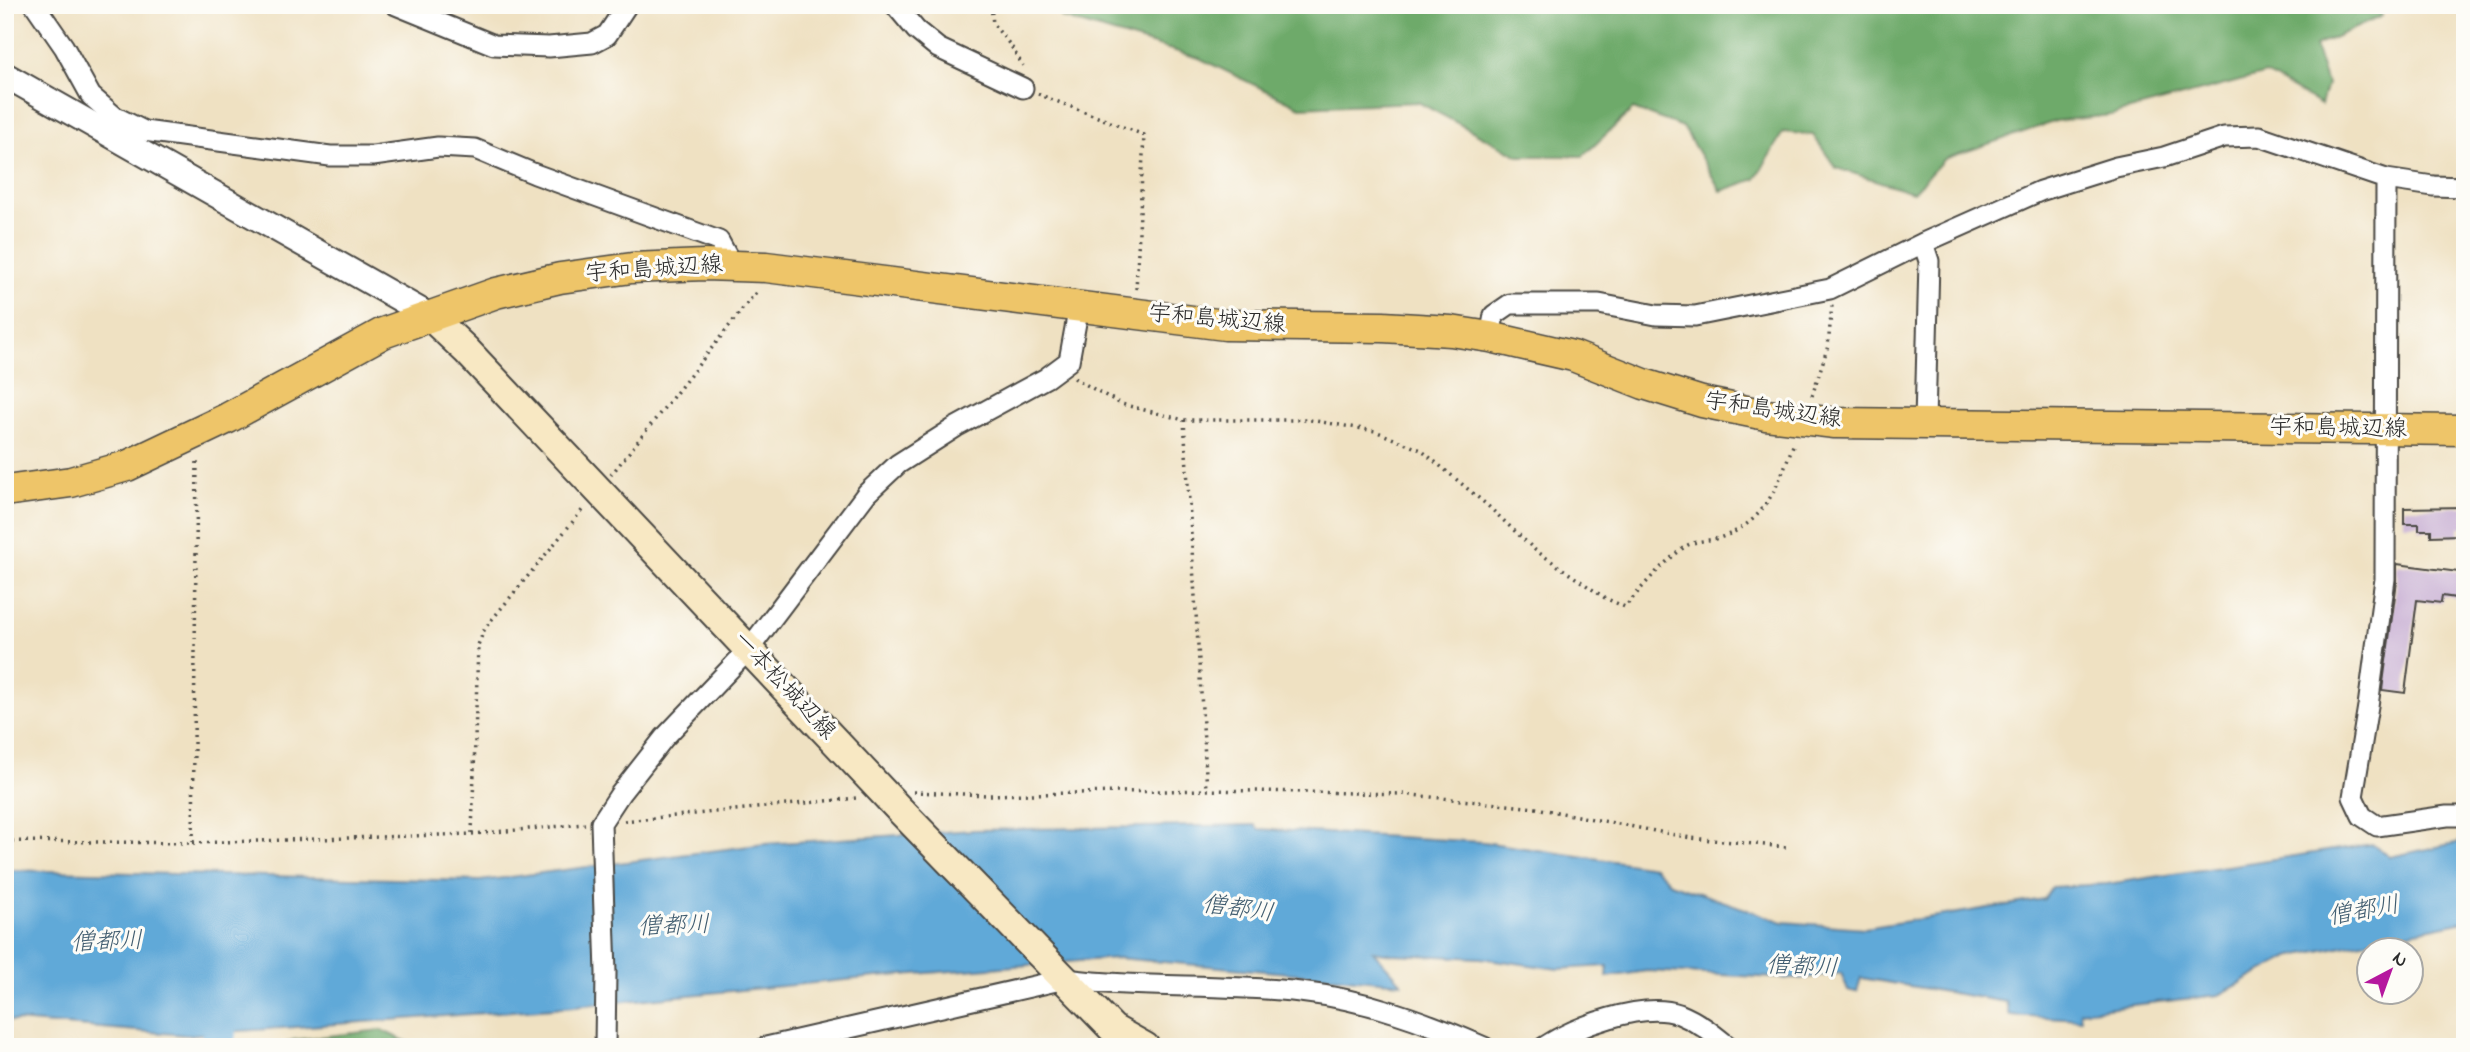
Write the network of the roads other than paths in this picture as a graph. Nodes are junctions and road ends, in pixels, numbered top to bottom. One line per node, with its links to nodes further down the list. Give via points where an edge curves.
1 (35, 5): 10 (street, via 91,96 114,116 144,131 330,156 373,156 438,147 475,149 719,241)
2 (396, 5): 3 (street, via 495,45 549,47 592,43 607,35)
3 (627, 5)
4 (895, 5): 6 (street, via 938,48)
5 (5, 75): 12 (street)
6 (1023, 88)
7 (2386, 179): 8 (street); 9 (street, via 2259,136 2224,137 2039,191); 15 (street)
8 (2465, 187)
9 (1923, 243): 13 (street, via 1830,289 1695,316 1656,315 1599,304 1510,304 1494,315); 14 (street, via 1929,261)
10 (732, 265): 11 (main road, 宇和島城辺線); 12 (main road, 宇和島城辺線, via 632,268 560,278 496,293)
11 (1079, 306): 13 (main road, 宇和島城辺線, via 1225,325 1383,327); 18 (street, via 1069,361 898,464 867,493)
12 (430, 316): 17 (main road, 宇和島城辺線, via 383,333 189,438 127,466 71,482); 18 (main road, 一本松城辺線)
13 (1490, 337): 14 (main road, 宇和島城辺線, via 1573,356 1702,402 1766,415 1835,423)
14 (1925, 422): 15 (main road, 宇和島城辺線)
15 (2384, 429): 16 (main road, 宇和島城辺線); 19 (street, via 2385,579 2353,797 2362,816 2377,826)
16 (2465, 430)
17 (5, 491)
18 (749, 649): 20 (main road, 一本松城辺線); 21 (street, via 664,738 620,794 602,827)
19 (2465, 816)
20 (1065, 979): 22 (street); 23 (main road, 一本松城辺線, via 1113,1029); 24 (street, via 1301,992 1425,1021)
21 (605, 1047)
22 (766, 1047)
23 (1145, 1047)
24 (1484, 1047)
25 (1544, 1047): 26 (street, via 1607,1018 1654,1011 1676,1013 1701,1024)
26 (1729, 1047)

